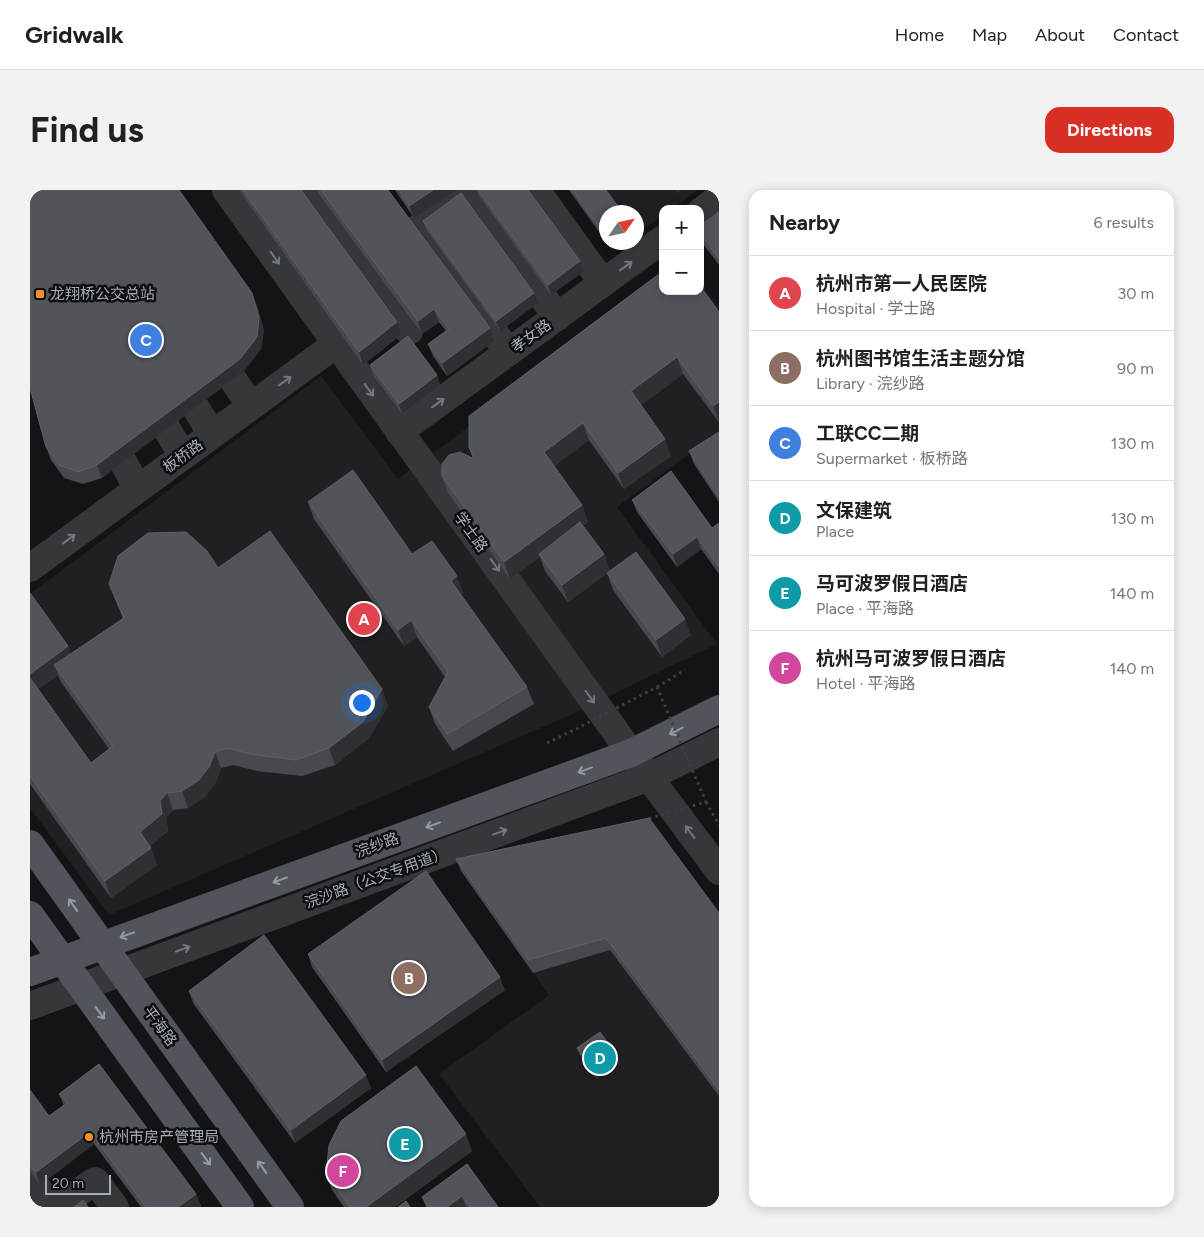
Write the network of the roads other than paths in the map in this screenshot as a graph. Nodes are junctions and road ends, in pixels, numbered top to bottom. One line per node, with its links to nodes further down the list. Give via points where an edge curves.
1 (226, 190): 12 (street, 学士路, one-way to 12, via 256,226)
2 (303, 190): 11 (street)
3 (536, 190): 8 (street)
4 (471, 192): 9 (street); 13 (street, via 420,227)
5 (719, 198): 6 (street)
6 (704, 209)
7 (659, 242): 8 (street, 孝女路, one-way to 7)
8 (602, 283): 9 (street, 孝女路)
9 (557, 317): 13 (street, 孝女路)
10 (196, 326): 16 (street)
11 (409, 331)
12 (336, 344): 16 (street, 板桥路, one-way to 12); 18 (street, 学士路, one-way to 18)
13 (508, 352): 18 (street, 孝女路, one-way to 13)
14 (162, 354): 19 (street)
15 (132, 373): 20 (street)
16 (251, 406): 19 (street, 板桥路)
17 (95, 412): 21 (street)
18 (399, 432): 25 (street, 学士路, one-way to 25)
19 (212, 434): 20 (street, 板桥路)
20 (183, 456): 21 (street, 板桥路)
21 (138, 489): 22 (street, 板桥路, one-way to 21)
22 (30, 568)
23 (719, 709): 25 (main road, 浣纱路, one-way to 25)
24 (719, 742): 26 (street, 浣沙路（公交专用道）)
25 (631, 753): 26 (street, 学士路); 30 (main road, 浣纱路, one-way to 30)
26 (649, 777): 28 (street, 学士路, one-way to 26); 33 (street, 浣沙路（公交专用道）, one-way to 26)
27 (30, 844): 30 (main road, 平海路, one-way to 27)
28 (719, 872)
29 (30, 915): 31 (main road)
30 (101, 945): 31 (main road, 浣纱路); 33 (main road, 平海路)
31 (62, 960): 32 (main road, 浣纱路); 34 (main road)
32 (30, 972)
33 (121, 972): 34 (street, 浣沙路（公交专用道）); 41 (main road, 平海路, one-way to 33)
34 (81, 987): 35 (street, 浣沙路（公交专用道）); 37 (main road, one-way to 37)
35 (30, 1006)
36 (30, 1178): 38 (street)
37 (230, 1203)
38 (51, 1207)
39 (58, 1207): 40 (street, via 95,1181)
40 (115, 1207)
41 (290, 1207)

